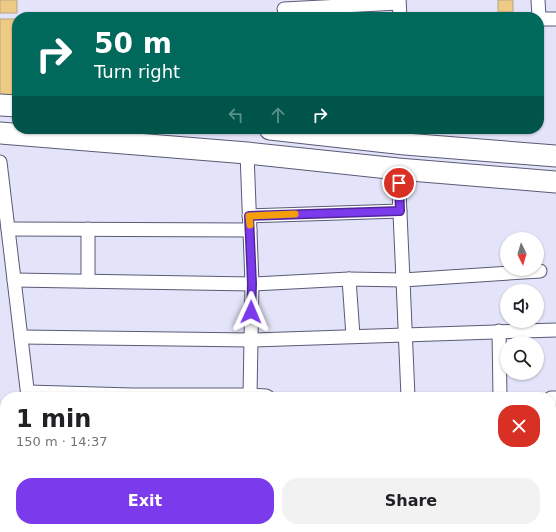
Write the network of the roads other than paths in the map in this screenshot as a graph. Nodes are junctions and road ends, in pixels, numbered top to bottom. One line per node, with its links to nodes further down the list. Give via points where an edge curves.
1 (538, 0): 5 (street)
2 (399, 2): 3 (street); 4 (street)
3 (284, 9)
4 (400, 12)
5 (539, 12)
6 (544, 18): 7 (street)
7 (556, 19)
8 (0, 104): 9 (main road)
9 (12, 105)
10 (0, 133): 12 (main road)
11 (12, 134): 15 (main road)
12 (12, 134)
13 (366, 134): 14 (main road)
14 (405, 136): 16 (main road)
15 (247, 153): 18 (main road); 21 (street)
16 (556, 156)
17 (0, 162): 22 (street)
18 (398, 169): 19 (main road); 20 (street)
19 (556, 182)
20 (400, 211): 21 (street); 28 (street)
21 (249, 216): 24 (street)
22 (8, 229): 23 (street); 27 (street)
23 (88, 229): 24 (street); 29 (street)
24 (250, 230): 30 (street)
25 (500, 274): 28 (street)
26 (349, 279): 28 (street); 30 (street); 34 (street)
27 (14, 280): 29 (street); 35 (street)
28 (403, 280): 33 (street)
29 (88, 281): 30 (street)
30 (252, 284): 36 (street)
31 (556, 330): 32 (street)
32 (500, 331): 33 (street); 40 (street)
33 (405, 334): 34 (street); 39 (street)
34 (353, 336): 36 (street)
35 (21, 337): 36 (street); 37 (street)
36 (251, 340): 38 (street)
37 (28, 392)
38 (250, 392)
39 (408, 392)
40 (500, 392)

